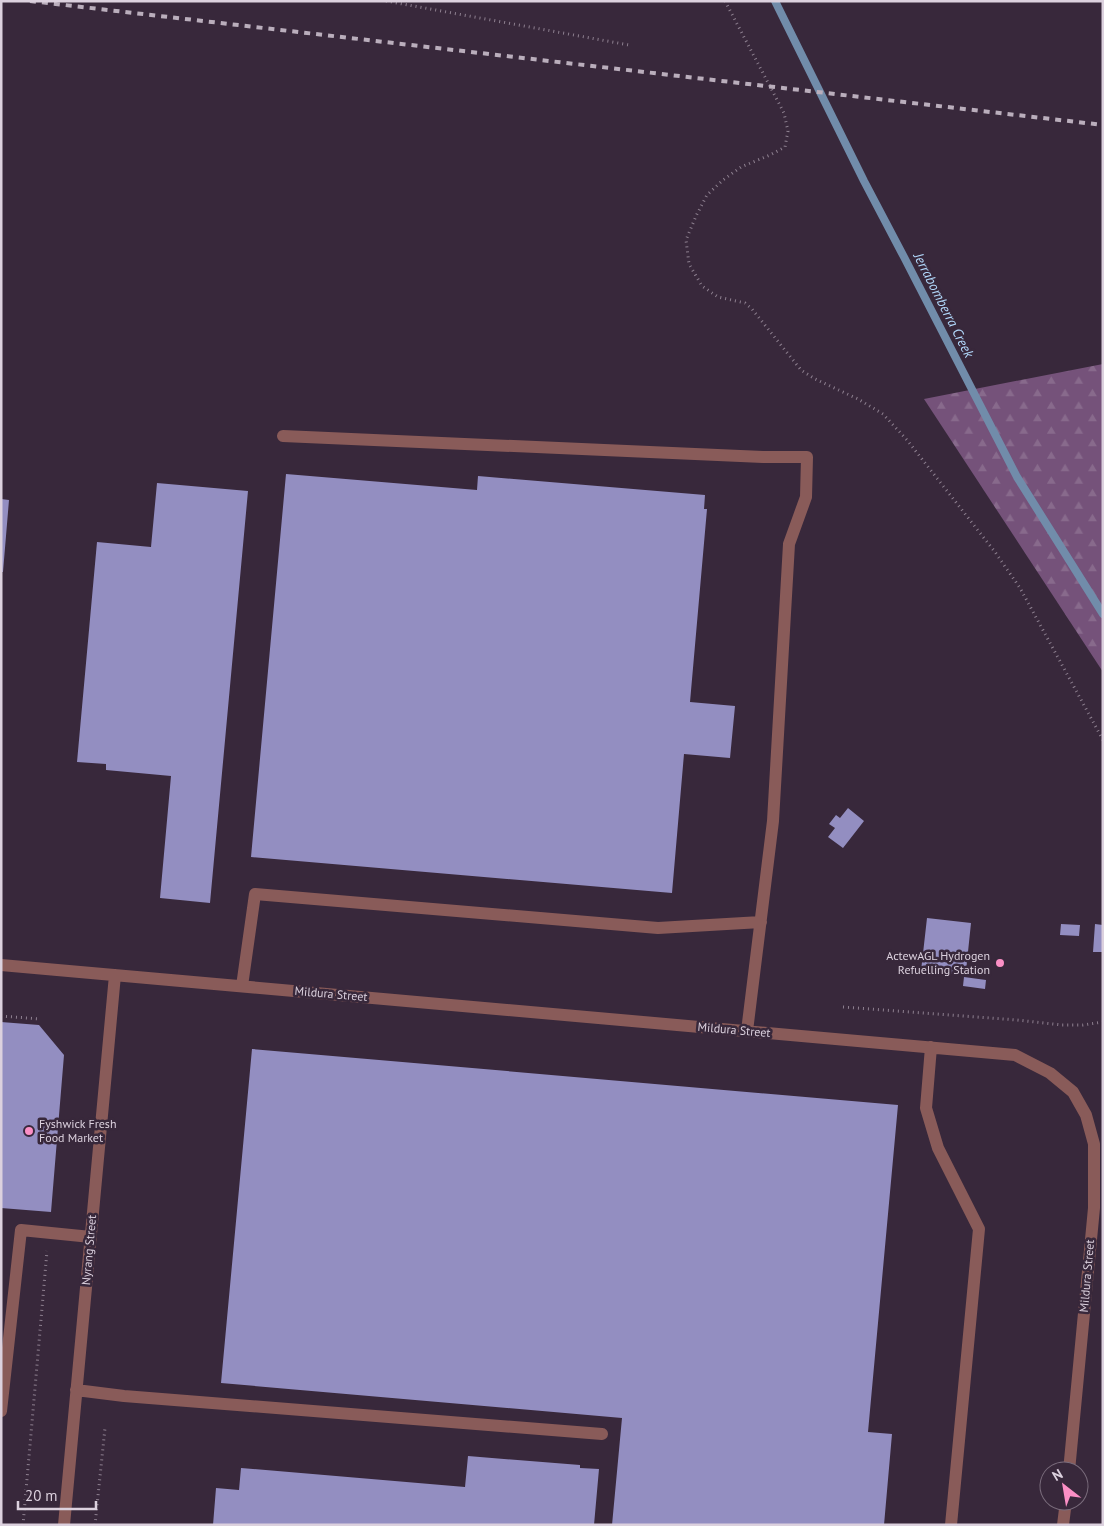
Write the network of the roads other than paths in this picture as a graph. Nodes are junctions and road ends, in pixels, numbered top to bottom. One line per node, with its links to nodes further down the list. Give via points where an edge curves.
1 (283, 436): 2 (street, via 807,457 806,497 789,544 773,822)
2 (760, 922): 5 (street, via 658,928 255,894); 6 (street)
3 (1, 965): 4 (street, Mildura Street)
4 (114, 975): 5 (street, Mildura Street); 9 (street, Nyrang Street)
5 (242, 986): 6 (street, Mildura Street)
6 (747, 1031): 7 (street, Mildura Street)
7 (931, 1047): 8 (street, Mildura Street, via 1015,1055 1050,1072 1072,1092 1086,1115); 16 (street, via 926,1108 938,1148 980,1229)
8 (1098, 1173): 13 (street, Mildura Street)
9 (91, 1237): 10 (street, Nyrang Street); 11 (street, via 21,1230)
10 (76, 1390): 12 (street); 15 (street, Nyrang Street)
11 (1, 1411)
12 (602, 1434)
13 (1069, 1461)
14 (1065, 1511): 17 (street)
15 (64, 1525)
16 (951, 1525)
17 (1064, 1525)

